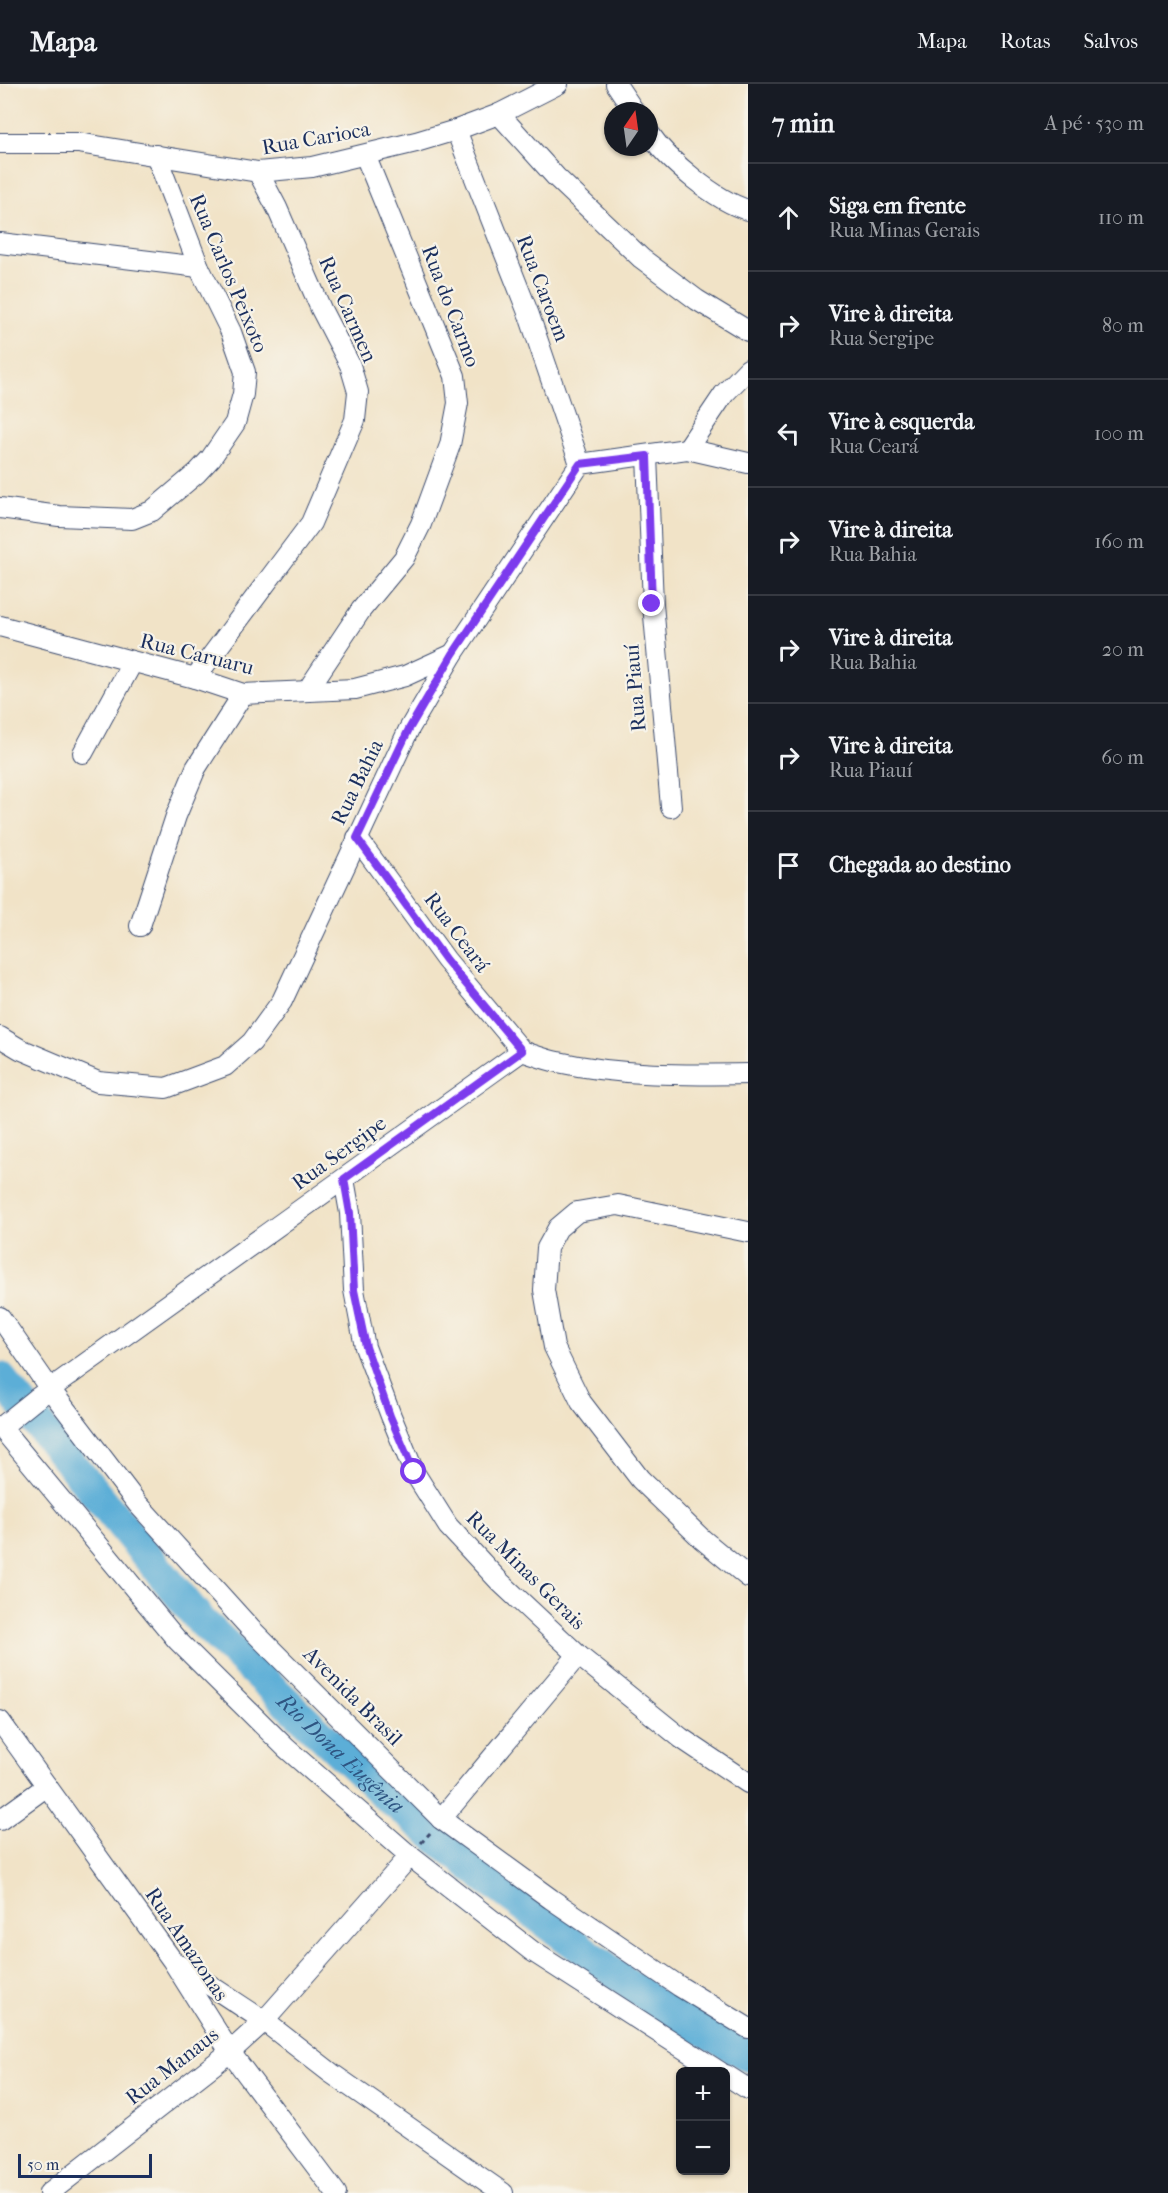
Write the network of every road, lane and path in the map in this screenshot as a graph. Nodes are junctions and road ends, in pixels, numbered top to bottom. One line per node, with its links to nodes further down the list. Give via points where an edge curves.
1 (558, 84): 4 (street, Rua Carioca)
2 (616, 84): 3 (street)
3 (628, 102)
4 (499, 114): 5 (street, Rua Carioca); 14 (street, via 556,177 641,258 697,300)
5 (456, 130): 9 (street, Rua Carioca); 19 (street, Rua Caroem, via 529,315)
6 (0, 143): 8 (street, Rua Carioca, via 78,143)
7 (658, 145): 11 (street, via 696,180 733,205)
8 (156, 155): 10 (street, Rua Carioca); 13 (street, Rua Carlos Peixoto)
9 (365, 155): 10 (street, Rua Carioca, via 312,167); 25 (street, Rua do Carmo, via 455,375 458,403 450,445 422,524 404,558 361,610)
10 (258, 172): 24 (street, Rua Carmen, via 350,365 358,392 355,420 311,523)
11 (748, 210)
12 (0, 243): 13 (street)
13 (199, 267): 20 (street, Rua Carlos Peixoto, via 231,332 244,372 235,423 212,458 171,497 132,519 59,516)
14 (748, 331)
15 (748, 369): 16 (street, via 724,394)
16 (687, 449): 17 (street); 18 (street)
17 (647, 456): 19 (street); 28 (street, Rua Piauí, via 652,604)
18 (748, 463)
19 (580, 464): 22 (street, Rua Bahia)
20 (0, 508)
21 (0, 626): 23 (street, Rua Caruaru)
22 (453, 654): 25 (street, Rua Caruaru, via 405,676 355,689); 29 (street, Rua Bahia, via 409,729)
23 (132, 663): 24 (street, Rua Caruaru); 27 (street)
24 (195, 678): 26 (street, Rua Caruaru)
25 (307, 691): 26 (street, Rua Caruaru)
26 (243, 694): 30 (street, via 196,768)
27 (83, 753)
28 (671, 807)
29 (357, 838): 31 (street, Rua Bahia, via 282,1001 252,1042 225,1066 166,1088 98,1082); 32 (street, Rua Ceará, via 446,960)
30 (140, 926)
31 (0, 1037)
32 (522, 1051): 33 (street, via 594,1068 668,1075); 34 (street, Rua Sergipe)
33 (748, 1074)
34 (344, 1179): 37 (street, Rua Sergipe); 40 (street, Rua Minas Gerais, via 354,1290 366,1347 414,1472 448,1526 500,1582)
35 (748, 1232): 39 (street, via 618,1205 577,1212 558,1228 547,1248 544,1290 554,1347 581,1402 640,1479)
36 (0, 1317): 37 (street, Avenida Brasil)
37 (43, 1394): 38 (street, Rua Sergipe); 45 (street, Avenida Brasil, via 250,1628)
38 (2, 1425): 46 (street, via 177,1640 286,1748)
39 (748, 1577)
40 (579, 1655): 42 (street, Rua Minas Gerais, via 681,1738); 45 (street)
41 (0, 1721): 43 (street, Rua Amazonas)
42 (748, 1783)
43 (47, 1786): 44 (street); 47 (street, Rua Amazonas)
44 (0, 1820)
45 (439, 1822): 46 (path); 49 (street, Avenida Brasil, via 679,1986)
46 (414, 1852): 48 (street, Rua Manaus); 51 (street, via 532,1952)
47 (172, 1960): 48 (street); 50 (street, Rua Amazonas)
48 (264, 2021): 50 (street, Rua Manaus); 56 (street, via 331,2073)
49 (748, 2028)
50 (230, 2052): 54 (street, Rua Manaus); 55 (street, Rua Amazonas)
51 (712, 2067)
52 (730, 2078): 53 (street)
53 (748, 2089)
54 (49, 2193)
55 (336, 2193)
56 (503, 2193)

